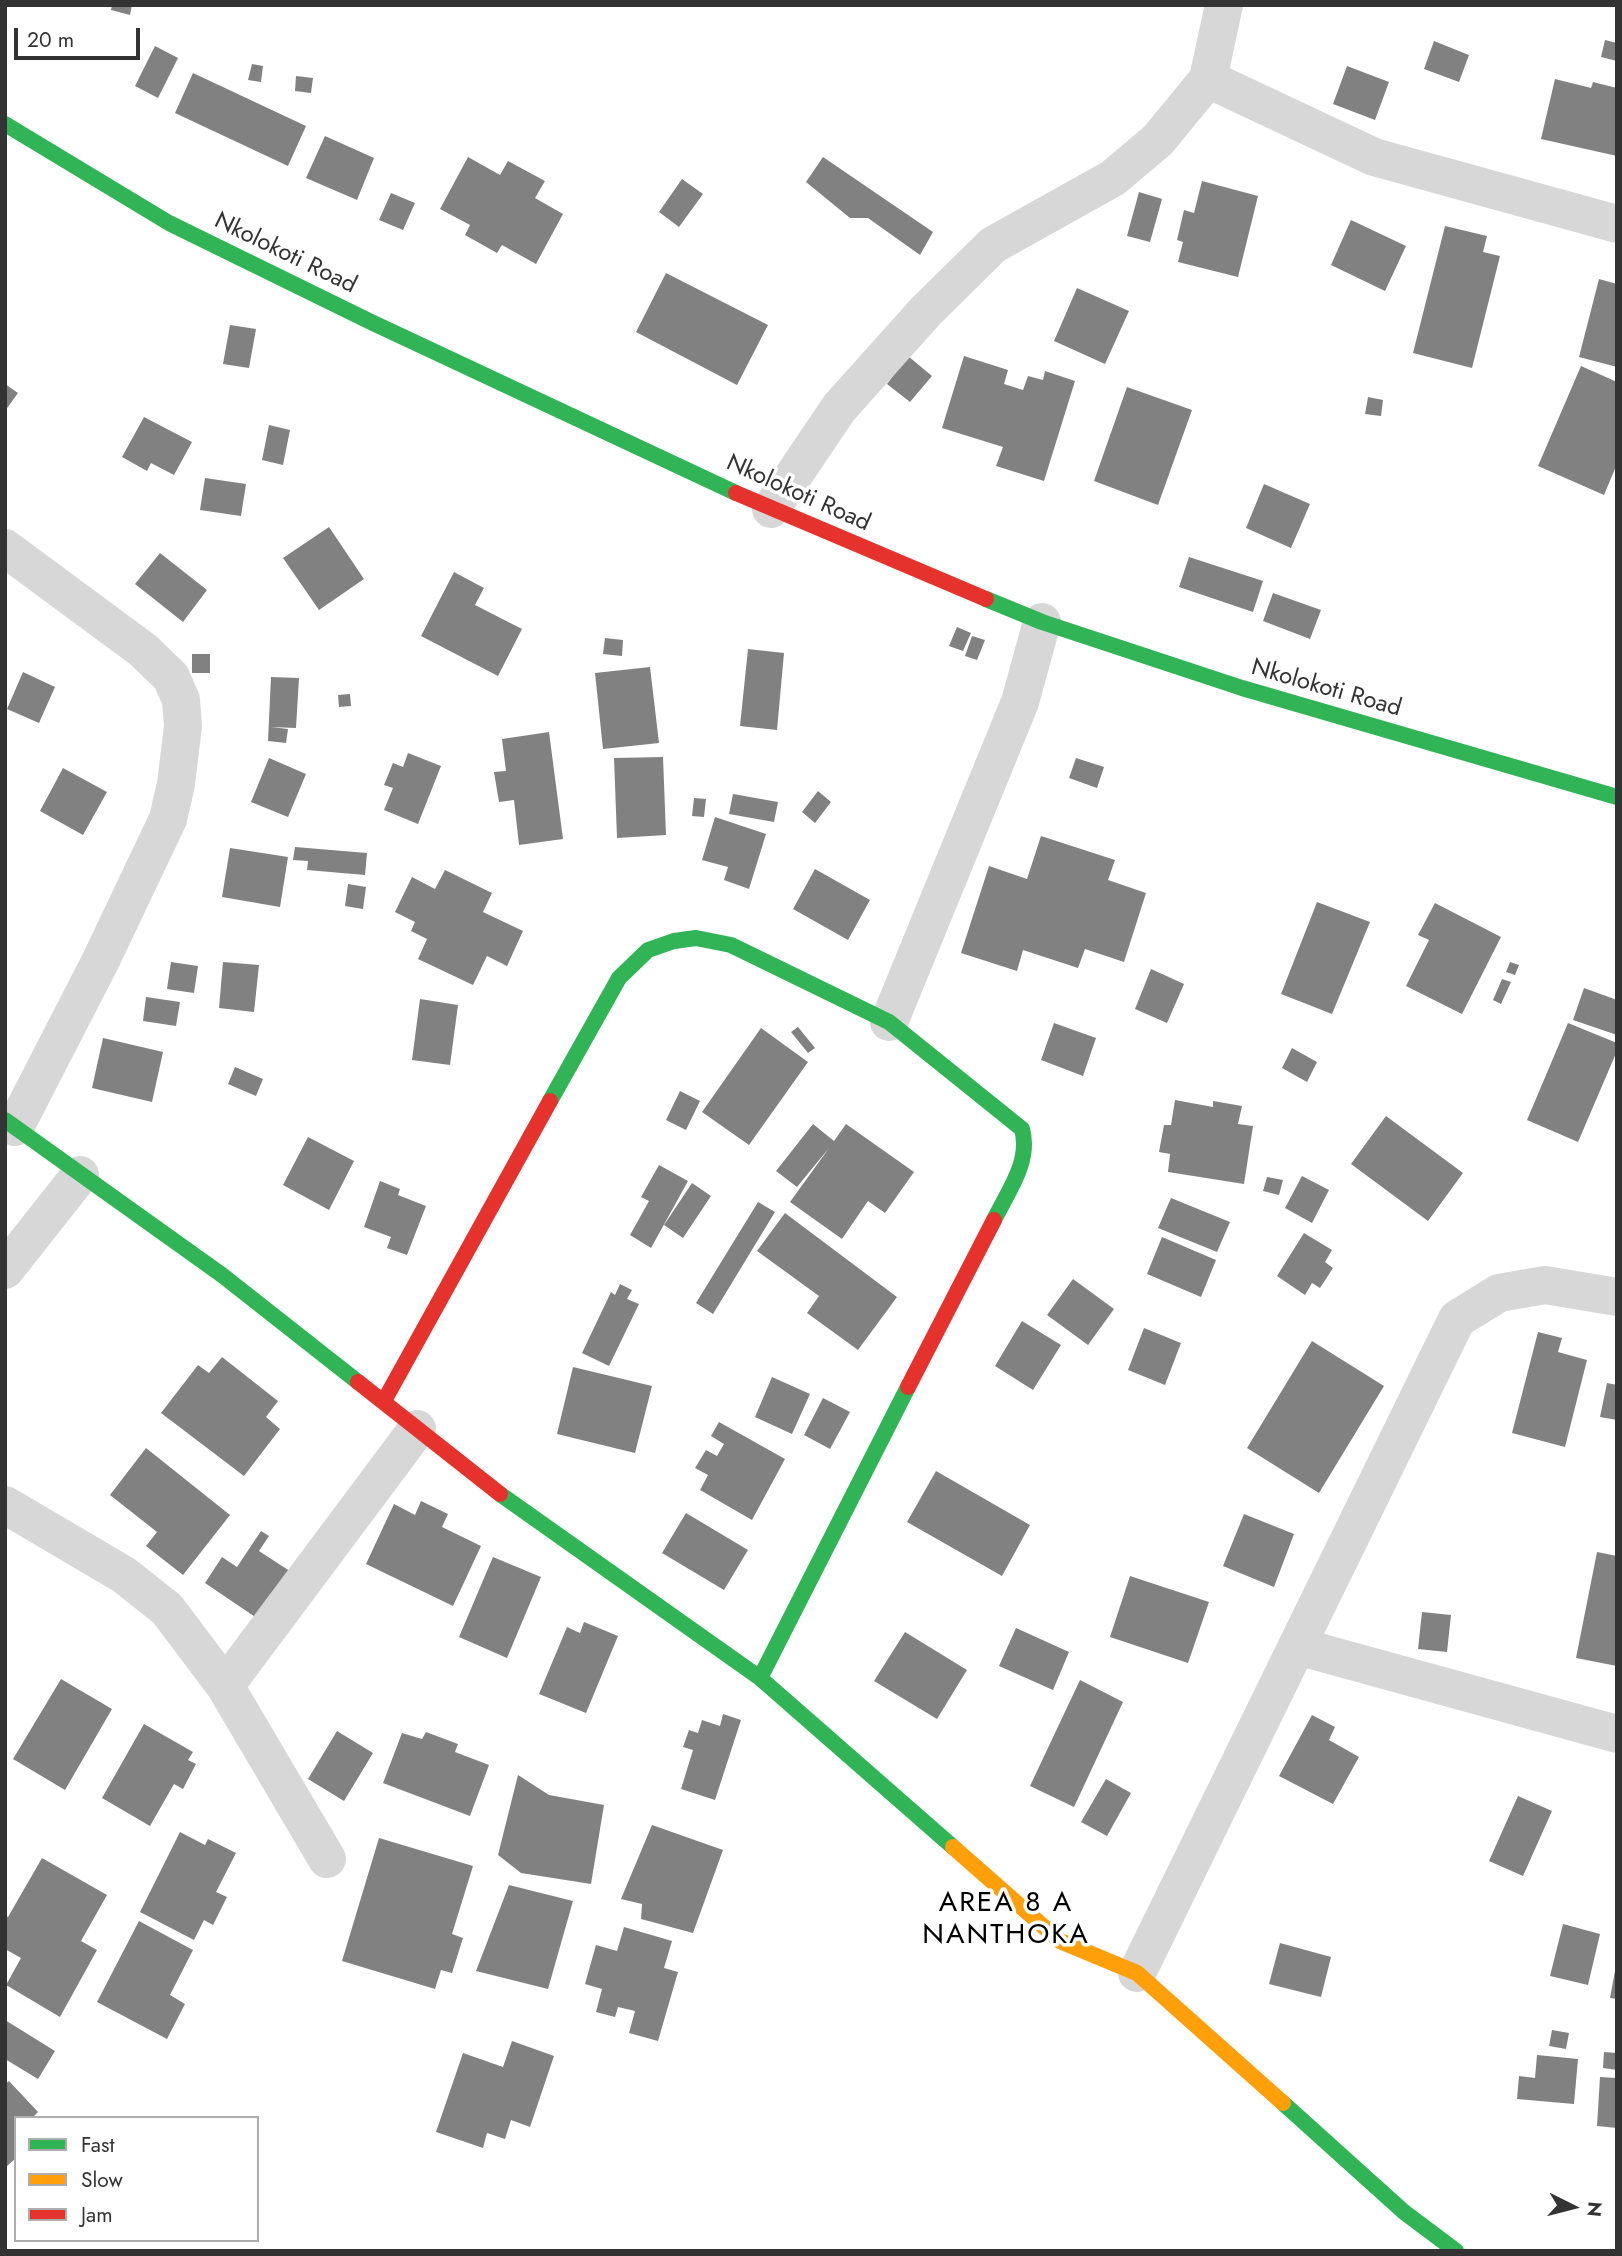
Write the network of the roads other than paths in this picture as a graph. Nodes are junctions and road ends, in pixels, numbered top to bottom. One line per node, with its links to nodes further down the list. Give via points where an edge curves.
1 (1224, 5): 2 (street)
2 (1208, 79): 4 (street, via 1374,157); 5 (street, via 1158,140 1113,178 993,245 976,261 839,408)
3 (5, 124): 5 (street, Nkolokoti Road, via 169,223)
4 (1617, 224)
5 (771, 509): 7 (street, Nkolokoti Road)
6 (5, 548): 10 (street, via 143,650 171,677 181,700 183,726 168,819 100,962)
7 (1042, 622): 8 (street, Nkolokoti Road, via 1242,688); 9 (street, via 1020,702)
8 (1617, 797)
9 (888, 1022): 14 (street, via 731,946 696,938 648,950 619,978); 18 (street, via 1022,1129 1026,1144 1023,1163)
10 (10, 1124): 11 (street)
11 (80, 1175): 12 (street); 14 (street, via 222,1275)
12 (5, 1270)
13 (1617, 1297): 17 (street, via 1545,1285 1499,1293 1457,1319)
14 (384, 1401): 15 (street)
15 (417, 1429): 18 (street, via 489,1486); 19 (street)
16 (5, 1505): 19 (street, via 124,1575 167,1609)
17 (1297, 1646): 20 (street); 22 (street)
18 (760, 1678): 22 (street, via 1060,1941)
19 (225, 1686): 21 (street)
20 (1617, 1734)
21 (327, 1858)
22 (1137, 1973): 23 (street, via 1404,2212)
23 (1456, 2251)

